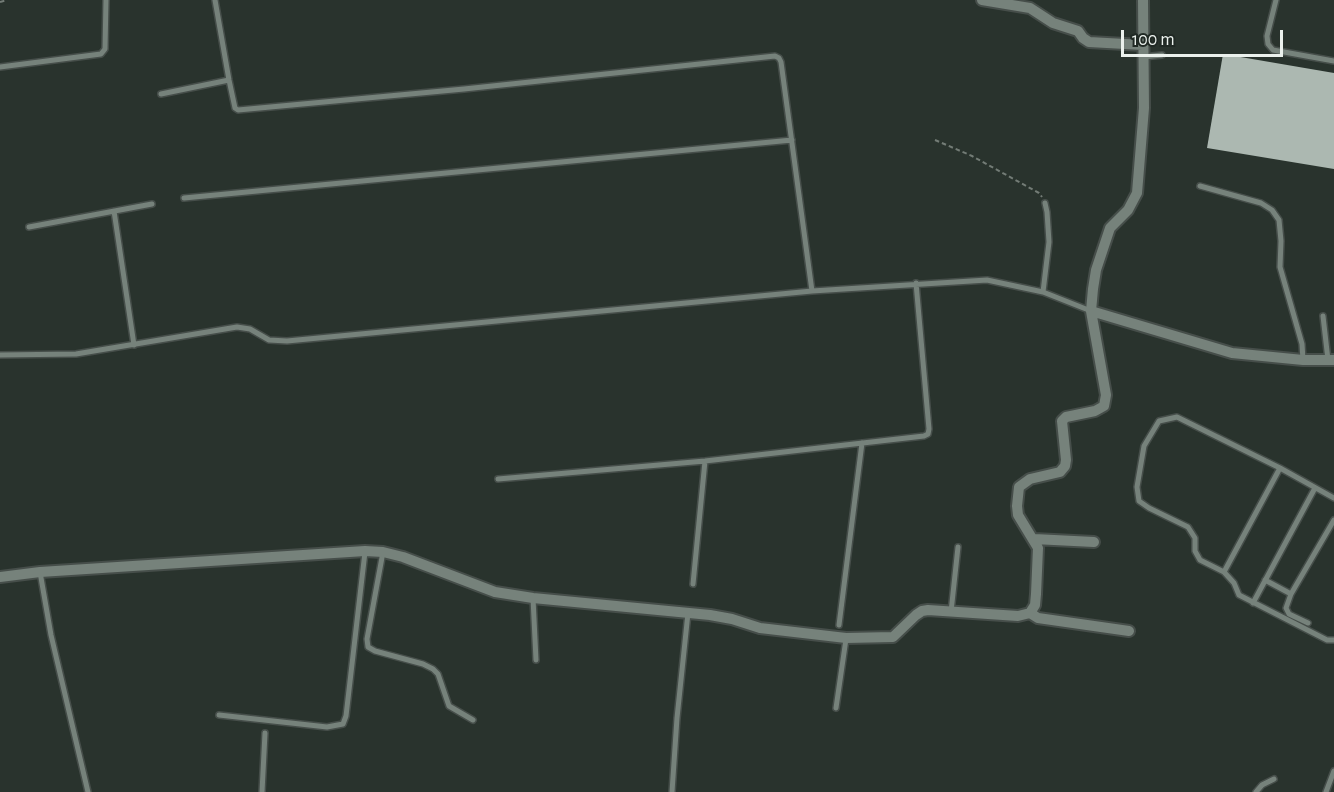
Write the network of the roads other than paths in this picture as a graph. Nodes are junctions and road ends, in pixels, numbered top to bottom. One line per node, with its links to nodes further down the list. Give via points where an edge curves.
1 (106, 0): 10 (lane, via 105,49 101,54)
2 (215, 0): 11 (lane)
3 (982, 0): 6 (street, via 1030,8 1053,23 1078,31 1089,42)
4 (1143, 0): 6 (street)
5 (1276, 0): 9 (lane, via 1267,36 1273,50)
6 (1143, 45): 8 (street)
7 (1162, 55): 8 (lane)
8 (1143, 57): 23 (street, via 1144,108 1137,193 1128,210 1110,228 1096,270)
9 (1334, 61)
10 (0, 67)
11 (230, 80): 12 (lane); 13 (lane, via 238,110 775,56 781,62)
12 (161, 94)
13 (792, 140): 15 (lane); 21 (lane)
14 (1200, 186): 27 (lane, via 1261,203 1279,220 1280,267)
15 (184, 198)
16 (1045, 202): 22 (lane, via 1048,242)
17 (152, 204): 18 (lane)
18 (114, 211): 19 (lane); 25 (lane)
19 (29, 227)
20 (916, 283): 21 (lane); 22 (lane, via 987,280); 29 (lane, via 928,434)
21 (812, 291): 25 (lane, via 287,341 269,340 250,329 237,327)
22 (1043, 292): 23 (lane)
23 (1091, 311): 27 (street, via 1232,353); 36 (street, via 1106,395 1104,406 1064,418 1063,469 1057,474 1030,479 1019,487 1018,514)
24 (1323, 316): 28 (lane)
25 (134, 345): 26 (lane, via 76,354)
26 (0, 355)
27 (1303, 360): 28 (street)
28 (1331, 360)
29 (862, 443): 30 (lane); 53 (lane)
30 (705, 461): 32 (lane); 45 (lane)
31 (1280, 468): 33 (lane); 42 (lane); 42 (lane, via 1176,417 1160,421 1144,446 1137,488 1139,501 1188,527 1200,560)
32 (498, 479)
33 (1315, 488): 34 (lane); 44 (lane)
34 (1334, 498)
35 (1334, 520): 46 (lane)
36 (1034, 538): 37 (street); 51 (street, via 1038,548 1036,594)
37 (1094, 542)
38 (958, 547): 49 (lane)
39 (365, 551): 40 (street); 41 (street); 59 (lane, via 343,724 327,727)
40 (383, 552): 47 (street, via 495,592); 60 (lane, via 368,647 433,669 449,706)
41 (40, 572): 43 (street); 66 (lane)
42 (1224, 572): 48 (lane, via 1239,595)
43 (0, 577)
44 (1264, 580): 46 (lane); 48 (lane)
45 (693, 584)
46 (1291, 594): 52 (lane, via 1286,608 1289,614)
47 (533, 598): 50 (street); 57 (lane)
48 (1253, 603): 56 (lane)
49 (951, 612): 51 (street, via 1018,616); 55 (street, via 922,611 893,637)
50 (688, 613): 55 (street, via 732,619 760,628); 68 (lane)
51 (1030, 613): 54 (street, via 1038,618)
52 (1308, 623)
53 (839, 625)
54 (1129, 631)
55 (846, 638): 58 (lane)
56 (1334, 640)
57 (536, 660)
58 (836, 708)
59 (219, 715)
60 (473, 720)
61 (265, 733): 67 (lane)
62 (1334, 771): 65 (lane)
63 (1274, 779): 69 (lane)
64 (1334, 789): 65 (lane)
65 (1327, 791)
66 (88, 792)
67 (262, 792)
68 (672, 792)
69 (1256, 792)

